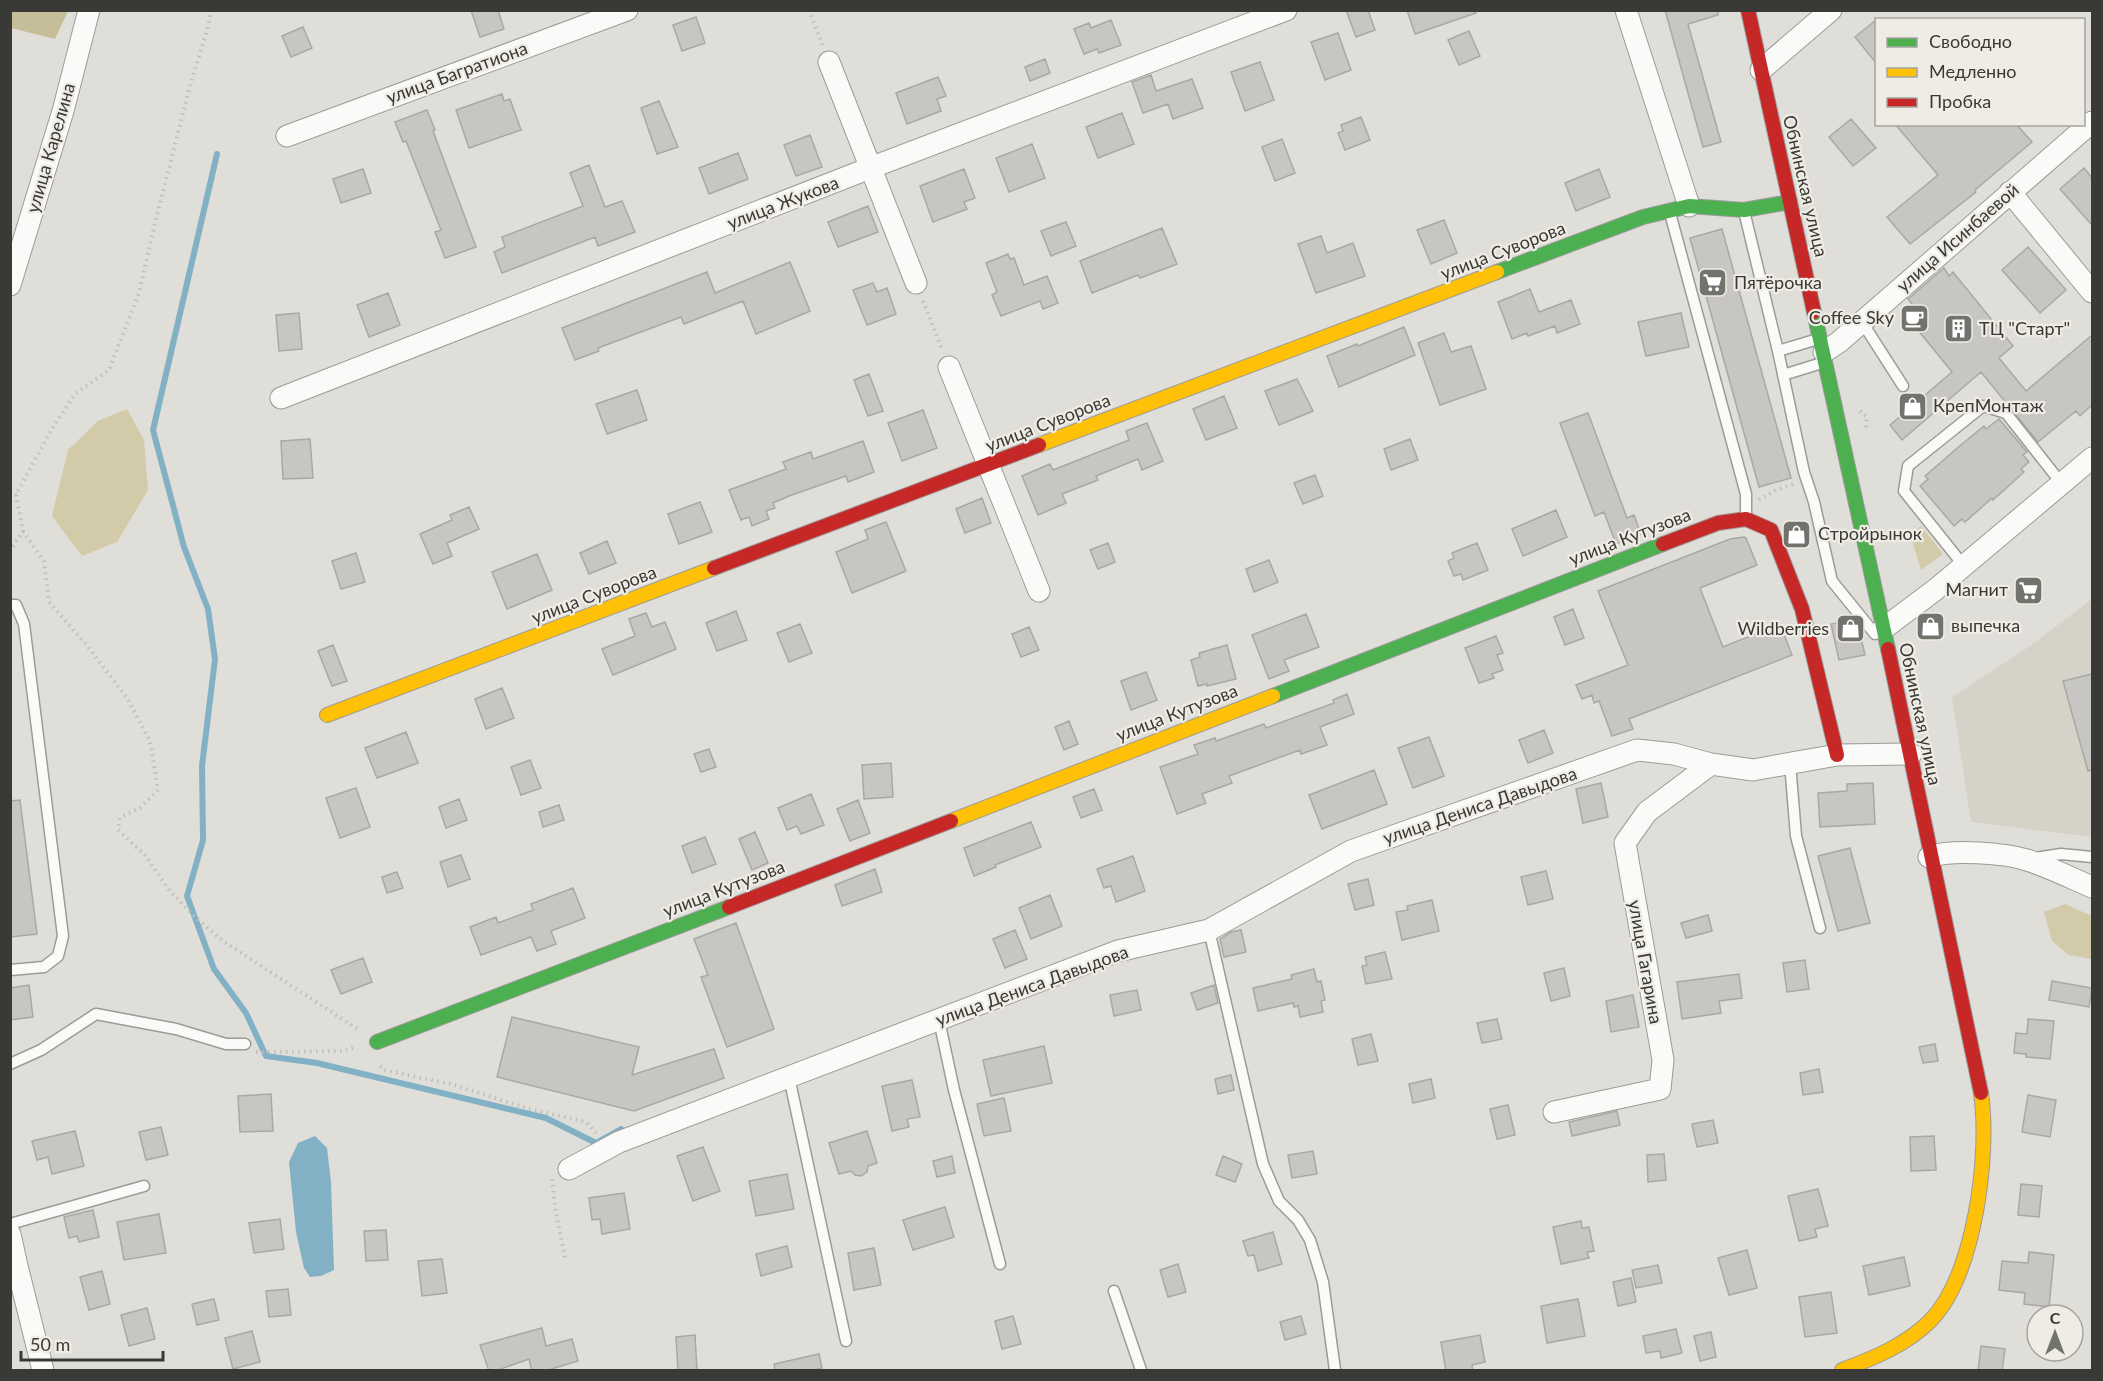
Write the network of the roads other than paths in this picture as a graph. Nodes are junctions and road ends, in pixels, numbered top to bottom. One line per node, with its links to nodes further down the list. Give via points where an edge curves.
1 (89, 10): 17 (street, улица Карелина)
2 (627, 10): 10 (street, улица Багратиона)
3 (1286, 10): 11 (street, улица Жукова)
4 (1626, 10): 14 (street)
5 (1748, 10): 8 (street, Обнинская улица)
6 (1831, 10): 8 (street)
7 (829, 62): 11 (street)
8 (1761, 70): 13 (street, Обнинская улица)
9 (2092, 122): 12 (street, улица Исинбаевой)
10 (287, 136)
11 (870, 168): 16 (street); 25 (street, улица Жукова)
12 (2010, 192): 18 (street); 19 (street, улица Исинбаевой)
13 (1790, 202): 15 (street, улица Суворова); 21 (street, Обнинская улица)
14 (1679, 208): 15 (street, улица Суворова); 27 (street, улица Суворова, via 1610,230); 29 (lane, via 1746,494)
15 (1744, 210): 20 (lane)
16 (916, 283)
17 (10, 285)
18 (2092, 292)
19 (1862, 322): 21 (street, улица Исинбаевой); 24 (lane)
20 (1778, 351): 21 (lane); 23 (lane)
21 (1824, 351): 23 (lane); 33 (street, Обнинская улица)
22 (949, 367): 27 (street)
23 (1782, 375): 33 (lane, via 1832,581)
24 (1903, 386)
25 (280, 398)
26 (2092, 458): 28 (street)
27 (988, 465): 31 (street); 34 (street, улица Суворова)
28 (2062, 484): 30 (street); 30 (lane, via 2006,412 1983,406 1908,466 1904,491)
29 (1746, 519): 36 (street, via 1772,530 1802,609); 47 (street, улица Кутузова, via 1718,523)
30 (1964, 566): 33 (street)
31 (1038, 591)
32 (10, 605): 45 (lane, via 15,606 24,624 63,936 58,956 44,967)
33 (1885, 638): 35 (street, Обнинская улица)
34 (327, 715)
35 (1911, 754): 36 (street, улица Дениса Давыдова); 39 (street, Обнинская улица)
36 (1837, 755): 37 (street, улица Дениса Давыдова)
37 (1790, 763): 38 (street, улица Дениса Давыдова, via 1753,770); 43 (lane, via 1796,836)
38 (1711, 764): 44 (street, улица Дениса Давыдова, via 1674,753 1637,750 1351,851); 51 (street, улица Гагарина, via 1647,812 1625,843 1663,1060 1660,1089)
39 (1929, 857): 41 (street, via 1941,853); 62 (street, Обнинская улица, via 1980,1095 1984,1137 1979,1195 1960,1268 1949,1295 1932,1318 1908,1340 1883,1355)
40 (2092, 857): 41 (lane, via 2061,854)
41 (2025, 859): 42 (street)
42 (2092, 886)
43 (1820, 928)
44 (1209, 930): 46 (street, улица Дениса Давыдова, via 1118,951); 61 (lane, via 1263,1164 1279,1201 1298,1220 1310,1240 1323,1282)
45 (10, 970)
46 (939, 1020): 50 (street, улица Дениса Давыдова); 56 (lane)
47 (377, 1042)
48 (245, 1044): 49 (lane, via 226,1044 176,1029 96,1014)
49 (10, 1064)
50 (789, 1077): 52 (street, улица Дениса Давыдова, via 607,1148); 58 (lane)
51 (1554, 1112)
52 (570, 1169)
53 (144, 1186): 54 (lane)
54 (10, 1224)
55 (10, 1233): 59 (street)
56 (1000, 1264)
57 (1114, 1291): 60 (lane)
58 (846, 1341)
59 (43, 1371)
60 (1141, 1371)
61 (1335, 1371)
62 (1842, 1371)

